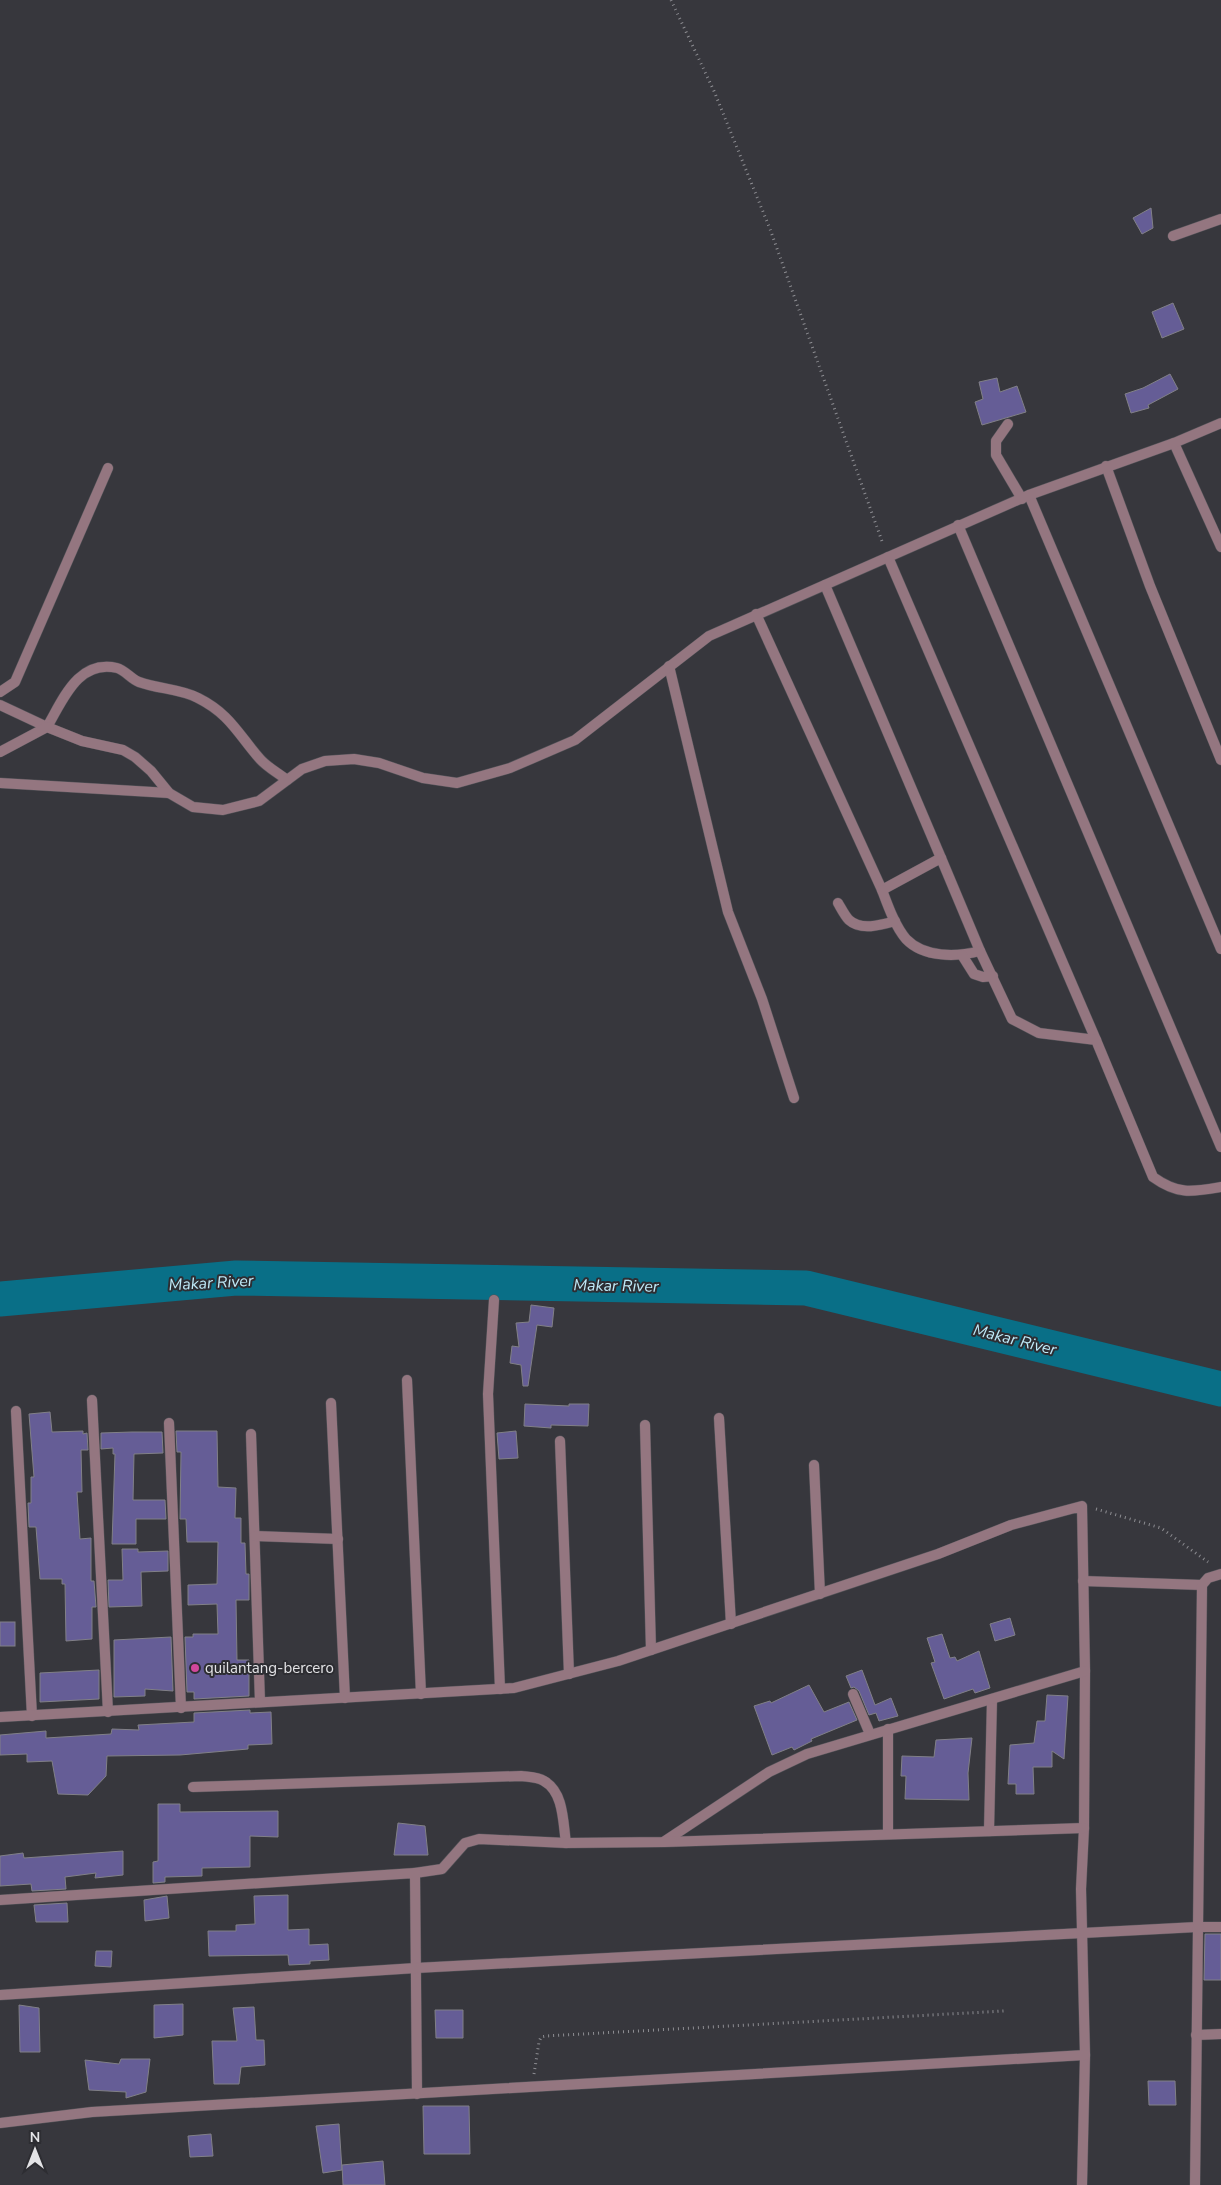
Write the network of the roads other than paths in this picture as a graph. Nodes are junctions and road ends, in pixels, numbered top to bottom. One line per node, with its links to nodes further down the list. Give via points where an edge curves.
1 (1221, 219): 2 (street)
2 (1173, 236)
3 (1221, 423): 5 (street)
4 (1008, 424): 8 (street, via 996,441 996,455)
5 (1174, 442): 6 (street); 10 (street)
6 (1106, 466): 8 (street); 19 (street)
7 (108, 468): 15 (street, via 15,682)
8 (1026, 497): 9 (street); 27 (street)
9 (958, 526): 11 (street); 33 (street)
10 (1221, 547)
11 (888, 557): 12 (street); 31 (street)
12 (824, 585): 13 (street); 23 (street)
13 (756, 614): 14 (street, via 708,636); 24 (street)
14 (669, 666): 20 (street, via 576,740 510,768 457,783 423,778 379,763 354,759 325,761 302,769); 32 (street, via 728,912 762,998)
15 (0, 692)
16 (0, 705): 17 (street)
17 (47, 726): 18 (street); 20 (street, via 70,685 86,673 103,667 119,668 138,681 197,697 220,711 241,732 261,760); 22 (street, via 82,741 123,750 134,756)
18 (0, 752)
19 (1221, 760)
20 (287, 780): 22 (street, via 259,801 223,810 193,806)
21 (0, 783): 22 (street)
22 (169, 793)
23 (941, 858): 24 (street); 28 (street)
24 (882, 890): 26 (street)
25 (838, 903): 26 (street, via 849,920 859,925 878,926)
26 (895, 921): 29 (street, via 907,940 925,950)
27 (1221, 949)
28 (980, 951): 29 (street); 30 (street)
29 (962, 955): 30 (street, via 974,974)
30 (992, 976): 31 (street, via 1012,1019 1021,1025 1039,1033)
31 (1096, 1040): 34 (street, via 1153,1177 1168,1188 1191,1192)
32 (794, 1098)
33 (1221, 1147)
34 (1221, 1187)
35 (494, 1300): 56 (street, via 488,1394)
36 (406, 1380): 57 (street)
37 (92, 1400): 63 (street)
38 (331, 1403): 47 (street)
39 (16, 1411): 64 (street)
40 (719, 1418): 52 (street)
41 (169, 1423): 62 (street)
42 (645, 1425): 53 (street)
43 (251, 1434): 46 (street)
44 (560, 1441): 55 (street)
45 (814, 1465): 51 (street)
46 (255, 1536): 47 (street); 61 (street)
47 (338, 1539): 59 (street)
48 (1221, 1574): 50 (street, via 1208,1578)
49 (1083, 1581): 50 (street); 51 (street, via 1082,1506 1011,1525); 54 (street)
50 (1202, 1585): 76 (street)
51 (820, 1594): 52 (street)
52 (731, 1624): 53 (street)
53 (651, 1650): 55 (street)
54 (1085, 1671): 60 (street); 69 (street)
55 (569, 1674): 56 (street)
56 (500, 1689): 57 (street)
57 (421, 1694): 59 (street)
58 (853, 1694): 67 (street)
59 (345, 1698): 61 (street)
60 (992, 1698): 66 (street); 70 (street)
61 (260, 1702): 62 (street)
62 (181, 1708): 63 (street)
63 (108, 1712): 64 (street)
64 (32, 1716): 65 (street)
65 (0, 1717)
66 (888, 1729): 67 (street); 71 (street)
67 (870, 1734): 72 (street, via 807,1754 769,1772)
68 (193, 1787): 73 (street, via 521,1776 543,1780 554,1788)
69 (1084, 1828): 70 (street); 78 (street)
70 (989, 1831): 71 (street)
71 (888, 1834): 72 (street)
72 (665, 1842): 73 (street)
73 (566, 1843): 74 (street, via 470,1840 442,1869)
74 (415, 1873): 75 (street); 79 (street)
75 (0, 1900)
76 (1197, 1927): 77 (street); 78 (street); 82 (street)
77 (1221, 1928)
78 (1082, 1934): 79 (street); 83 (street)
79 (416, 1968): 80 (street); 84 (street)
80 (0, 1995)
81 (1221, 2034): 82 (street)
82 (1196, 2035): 87 (street)
83 (1085, 2055): 84 (street); 86 (street)
84 (416, 2094): 85 (street, via 92,2112)
85 (0, 2123)
86 (1082, 2185)
87 (1195, 2185)

